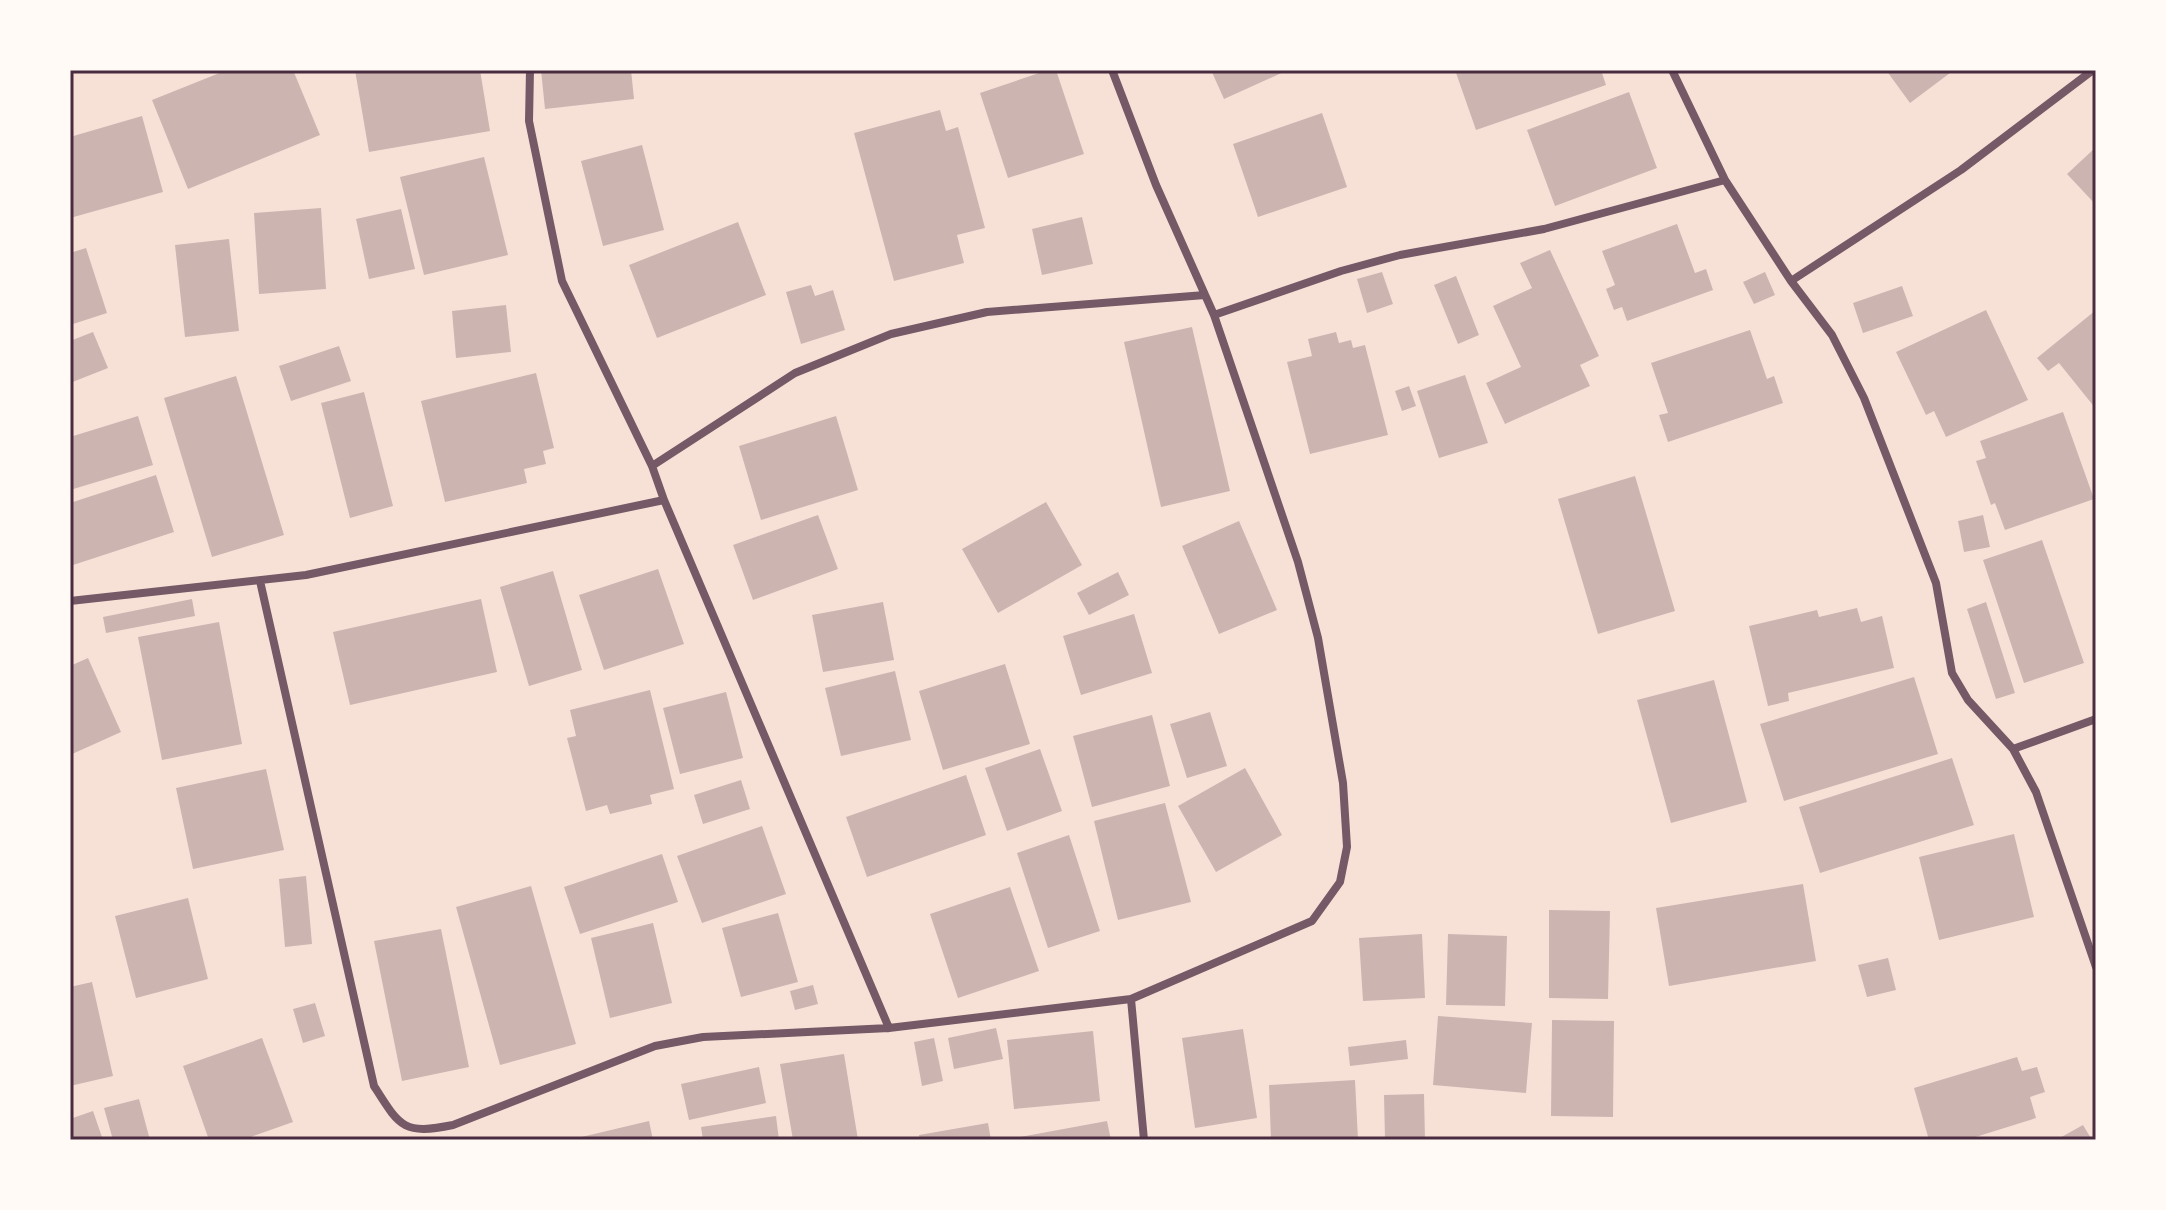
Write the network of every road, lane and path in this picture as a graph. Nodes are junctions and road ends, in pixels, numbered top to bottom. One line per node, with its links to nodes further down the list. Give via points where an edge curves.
1 (530, 70): 9 (street, via 529,121 562,281)
2 (1112, 70): 7 (street)
3 (1672, 70): 5 (street)
4 (2093, 70): 6 (street, via 1961,170)
5 (1725, 180): 6 (street); 8 (street, via 1544,229 1400,255)
6 (1791, 281): 14 (street, via 1832,335 1864,398 1936,583 1952,673 1968,700)
7 (1205, 295): 8 (street); 9 (street, via 987,312 891,334 795,373)
8 (1214, 315): 16 (street, via 1298,562 1318,638 1343,783 1347,847 1340,882 1312,921)
9 (652, 466): 10 (street)
10 (664, 500): 11 (street); 17 (street)
11 (260, 581): 12 (street); 17 (street, via 374,1086 397,1122 423,1131 453,1125 655,1046 703,1037)
12 (70, 601)
13 (2096, 719): 14 (street)
14 (2013, 749): 15 (street, via 2036,792)
15 (2096, 967)
16 (1131, 999): 17 (street); 18 (street)
17 (889, 1028)
18 (1144, 1140)

